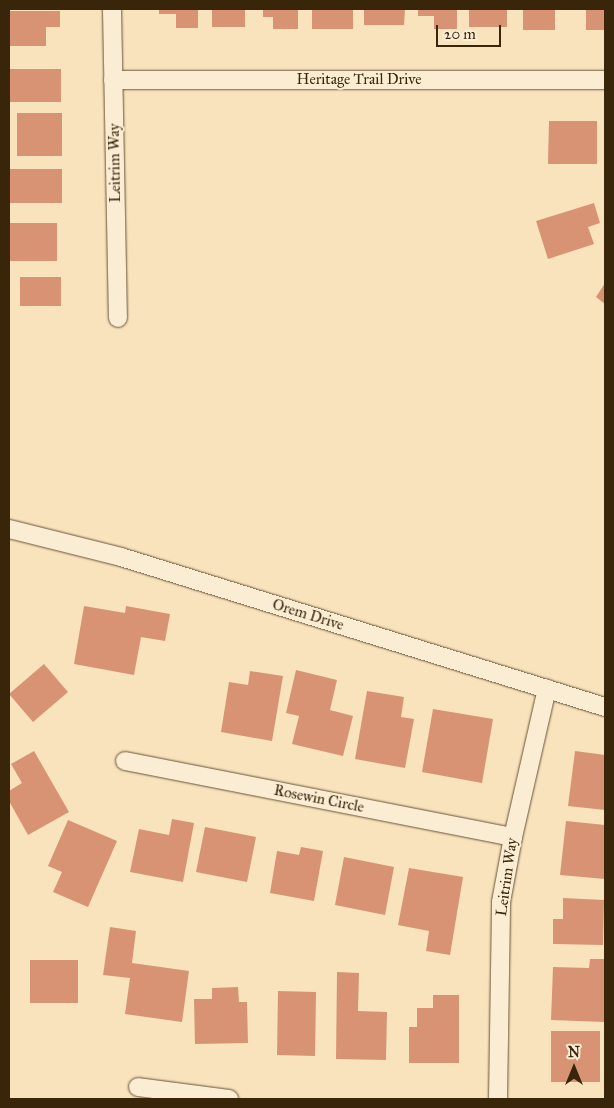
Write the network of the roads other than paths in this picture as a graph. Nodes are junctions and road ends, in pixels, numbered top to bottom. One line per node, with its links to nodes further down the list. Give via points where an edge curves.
1 (112, 9): 2 (street, Leitrim Way)
2 (113, 80): 3 (street, Heritage Trail Drive); 4 (street, Leitrim Way)
3 (605, 80)
4 (118, 318)
5 (9, 529): 6 (street, Orem Drive, via 121,557)
6 (547, 689): 7 (street, Orem Drive); 9 (street, Leitrim Way)
7 (605, 707)
8 (125, 761): 9 (street, Rosewin Circle)
9 (513, 836): 12 (street, Leitrim Way, via 501,902)
10 (138, 1087): 11 (street)
11 (229, 1099)
12 (498, 1099)

